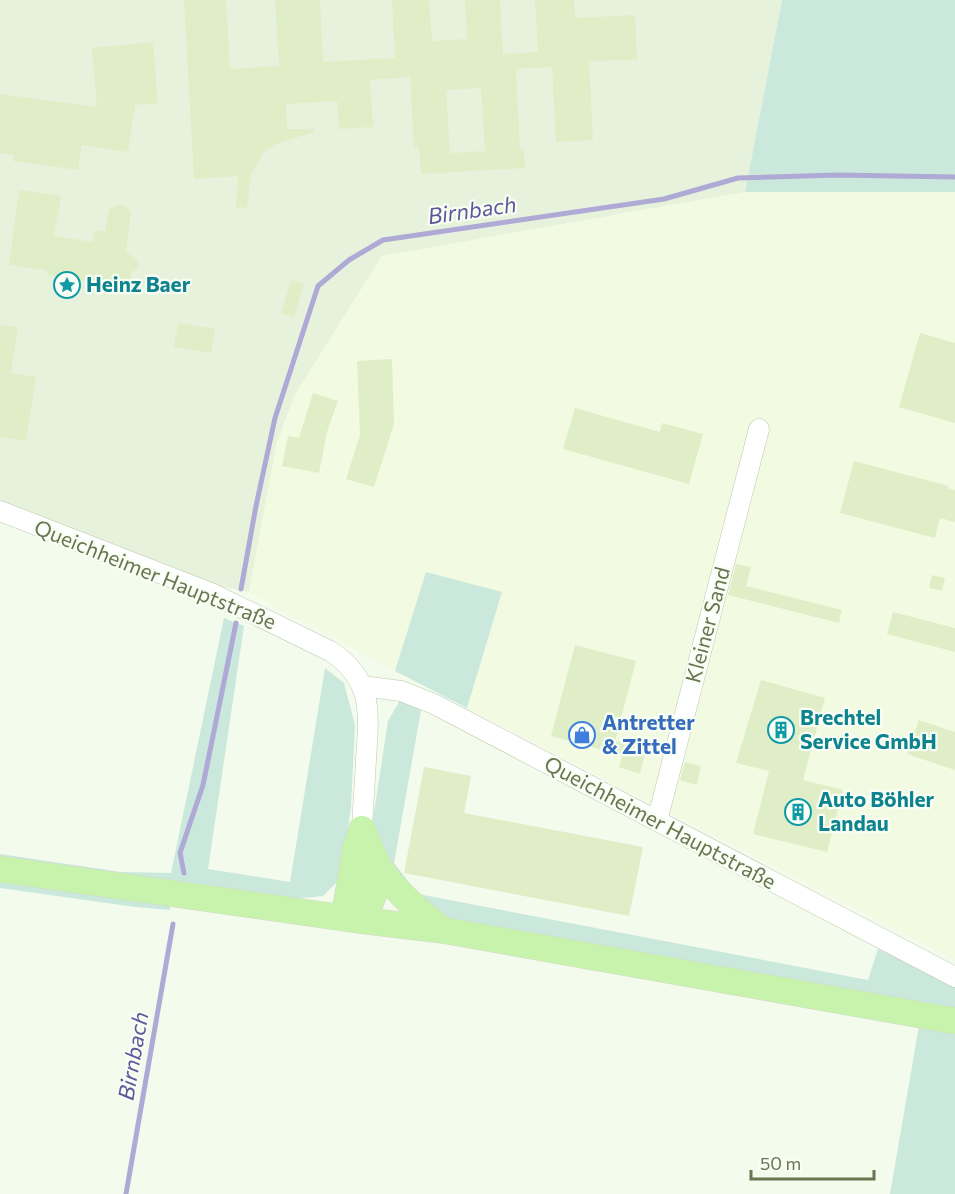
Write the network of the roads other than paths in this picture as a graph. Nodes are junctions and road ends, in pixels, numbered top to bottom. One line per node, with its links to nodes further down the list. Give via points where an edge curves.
1 (759, 429): 4 (street, Kleiner Sand)
2 (0, 511): 3 (street, Queichheimer Hauptstraße, via 256,614 338,656)
3 (363, 686): 4 (street, Queichheimer Hauptstraße, via 401,691 434,704); 5 (street, Queichheimer Hauptstraße, via 369,711)
4 (657, 821): 10 (street, Queichheimer Hauptstraße)
5 (362, 829): 6 (main road); 8 (main road, via 356,848)
6 (377, 863): 8 (main road, via 371,904); 9 (main road, via 397,890)
7 (0, 869): 8 (main road)
8 (351, 919): 9 (main road)
9 (442, 930): 11 (main road)
10 (954, 975)
11 (955, 1021)

